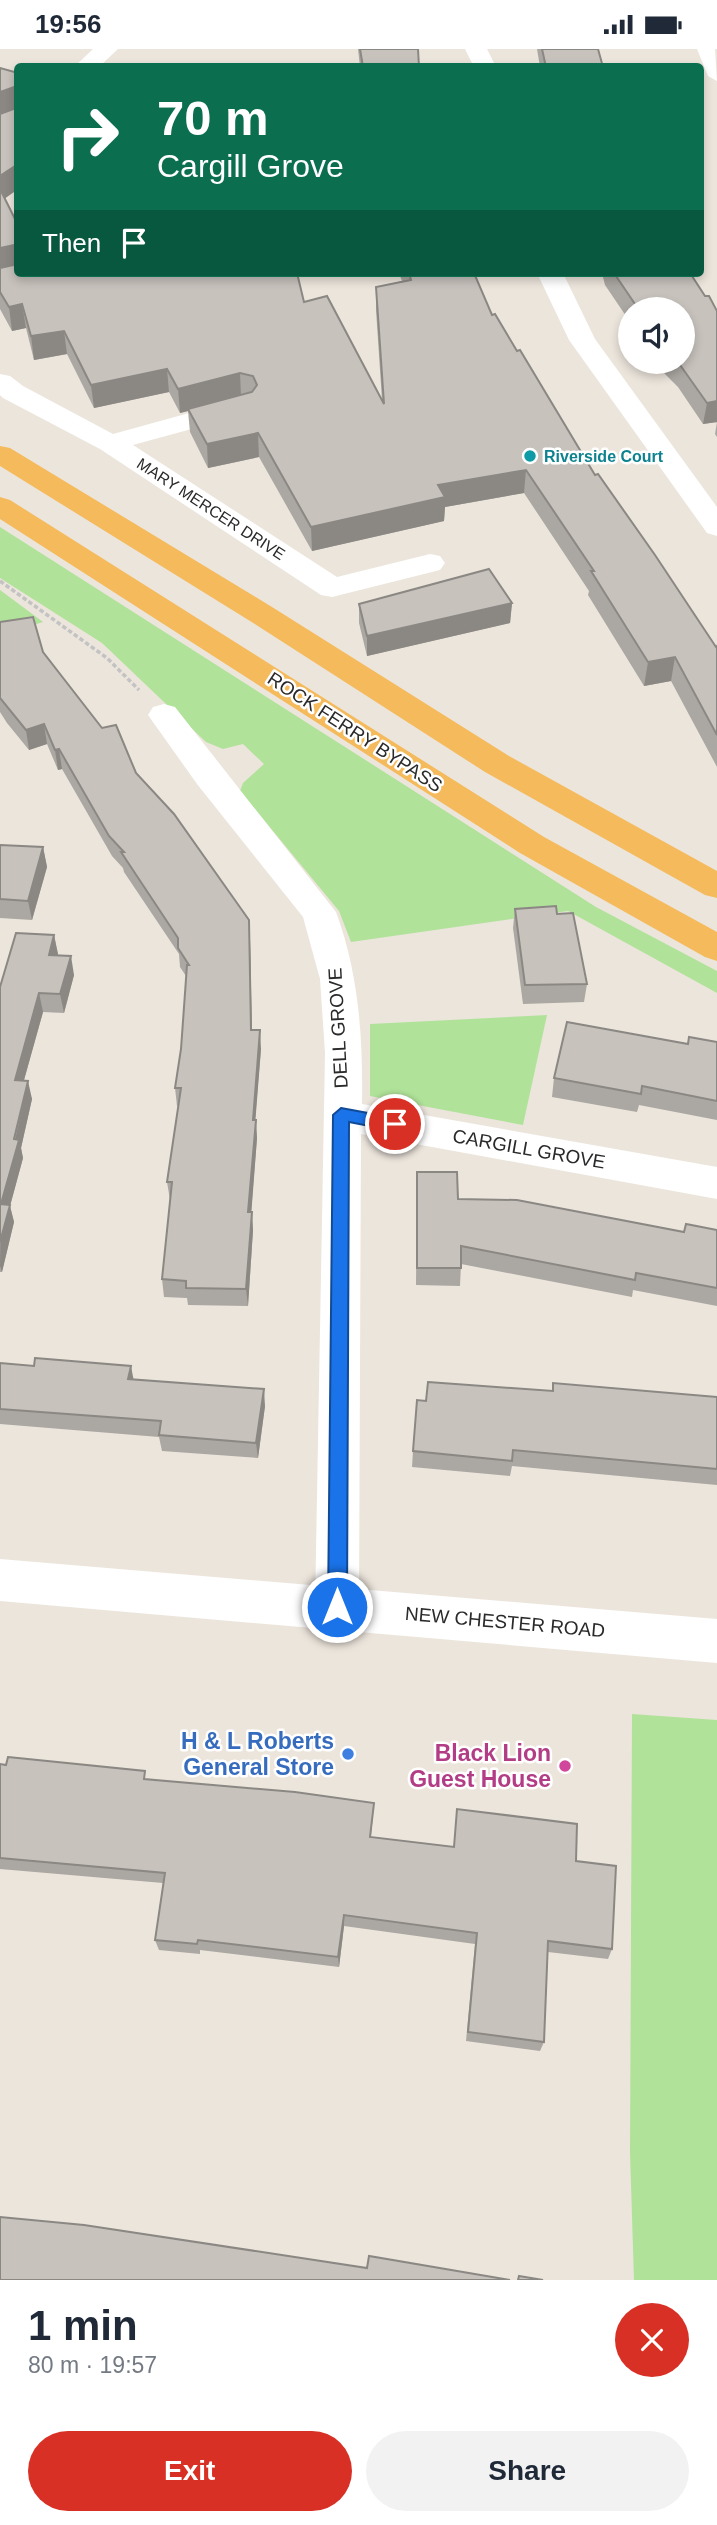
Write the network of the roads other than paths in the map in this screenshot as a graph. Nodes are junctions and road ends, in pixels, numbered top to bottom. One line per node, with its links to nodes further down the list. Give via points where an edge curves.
1 (107, 49): 3 (street)
2 (706, 49): 4 (lane)
3 (90, 63)
4 (717, 76)
5 (552, 277): 11 (street, via 582,340)
6 (0, 382): 8 (street, MARY MERCER DRIVE)
7 (242, 407): 8 (street)
8 (110, 443): 12 (street, MARY MERCER DRIVE, via 332,588)
9 (0, 454): 14 (highway, via 497,764)
10 (0, 506): 15 (highway, ROCK FERRY BYPASS, via 532,845)
11 (717, 527)
12 (430, 563)
13 (164, 715): 16 (street, DELL GROVE, via 320,912 339,982)
14 (717, 886)
15 (717, 948)
16 (341, 1115): 17 (street, CARGILL GROVE); 19 (street, DELL GROVE)
17 (717, 1183)
18 (0, 1580): 19 (street, NEW CHESTER ROAD)
19 (337, 1607): 20 (street, NEW CHESTER ROAD)
20 (717, 1641)

